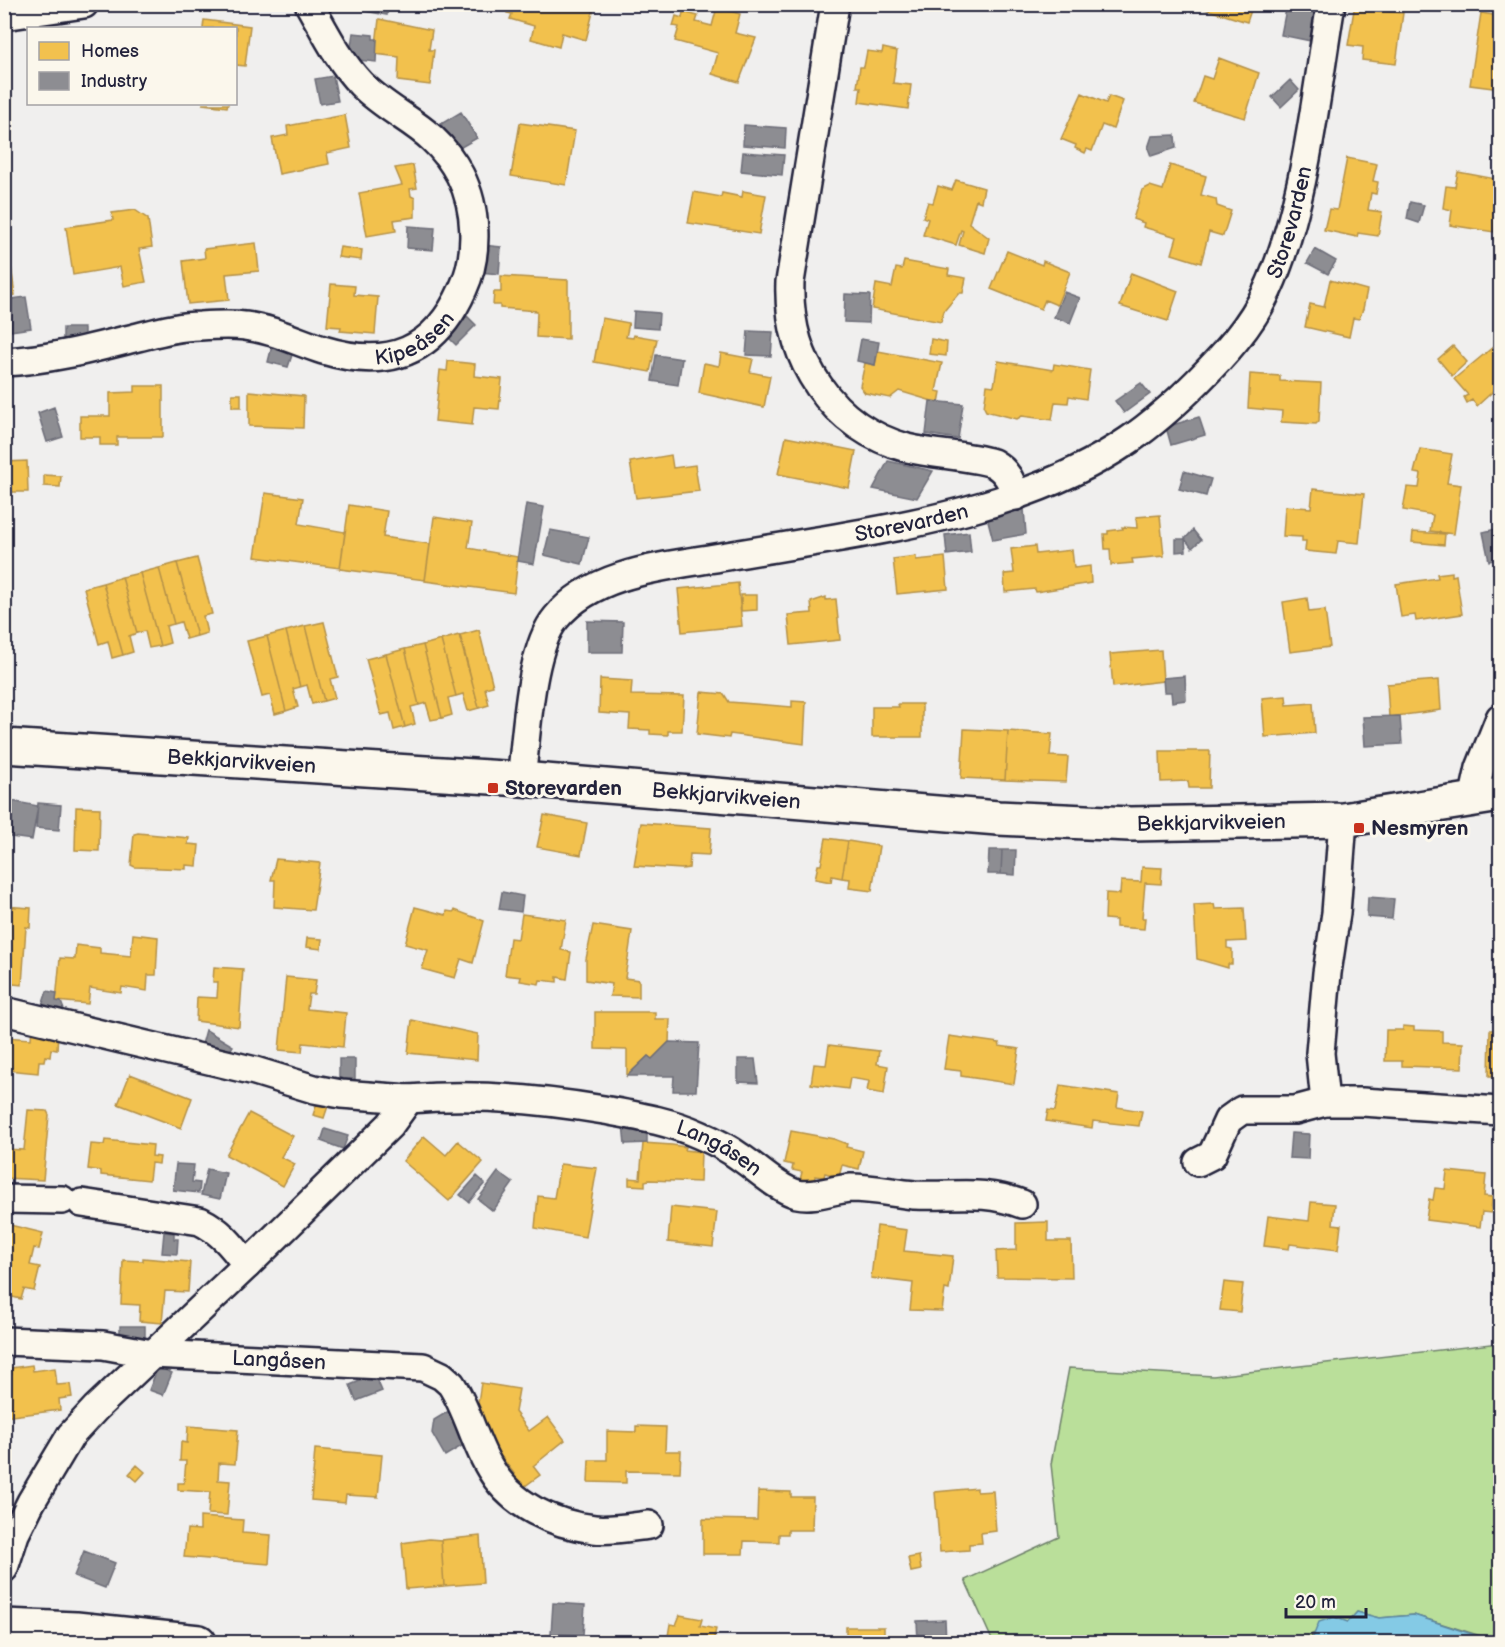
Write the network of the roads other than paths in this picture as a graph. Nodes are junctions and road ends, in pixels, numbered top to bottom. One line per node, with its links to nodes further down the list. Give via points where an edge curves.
1 (84, 4): 5 (street)
2 (309, 4): 6 (street, Kipeåsen, via 347,68 378,99 417,123 435,140 460,175 473,213 472,258 462,293 440,328 408,352 365,358 245,326 197,326 60,355)
3 (835, 4): 7 (street, via 790,282 795,340 814,378 856,424 906,447 993,463 1011,480)
4 (1331, 4): 7 (street, Storevarden, via 1293,210 1275,272 1255,313 1211,368 1150,425 1089,463)
5 (4, 16)
6 (4, 362)
7 (1016, 496): 10 (street, Storevarden, via 909,523 651,569 595,589 559,614 542,642)
8 (1500, 718): 11 (street, via 1480,768)
9 (4, 746): 10 (street, Bekkjarvikveien)
10 (521, 779): 12 (street, Bekkjarvikveien, via 1030,820 1130,824)
11 (1487, 797): 12 (street, Bekkjarvikveien)
12 (1343, 820): 15 (street, via 1320,1053)
13 (4, 1011): 14 (street, Langåsen, via 255,1071 314,1089)
14 (409, 1100): 19 (street, Langåsen, via 443,1096 506,1098 556,1102 655,1119 702,1135 798,1194 851,1188 916,1195 980,1193); 20 (street, via 390,1125)
15 (1325, 1102): 16 (street); 17 (street, via 1295,1110 1242,1110 1228,1120 1212,1155)
16 (1500, 1111)
17 (1198, 1162)
18 (4, 1199): 20 (street, via 72,1202 200,1221 228,1240)
19 (1022, 1204)
20 (248, 1265): 22 (street)
21 (4, 1341): 22 (street, Langåsen, via 102,1345)
22 (152, 1354): 23 (street, Langåsen, via 423,1367 451,1384 489,1467 505,1491 528,1508 595,1529); 24 (street, via 72,1435 31,1502)
23 (649, 1525)
24 (4, 1568)
25 (4, 1626): 26 (street)
26 (197, 1642)

